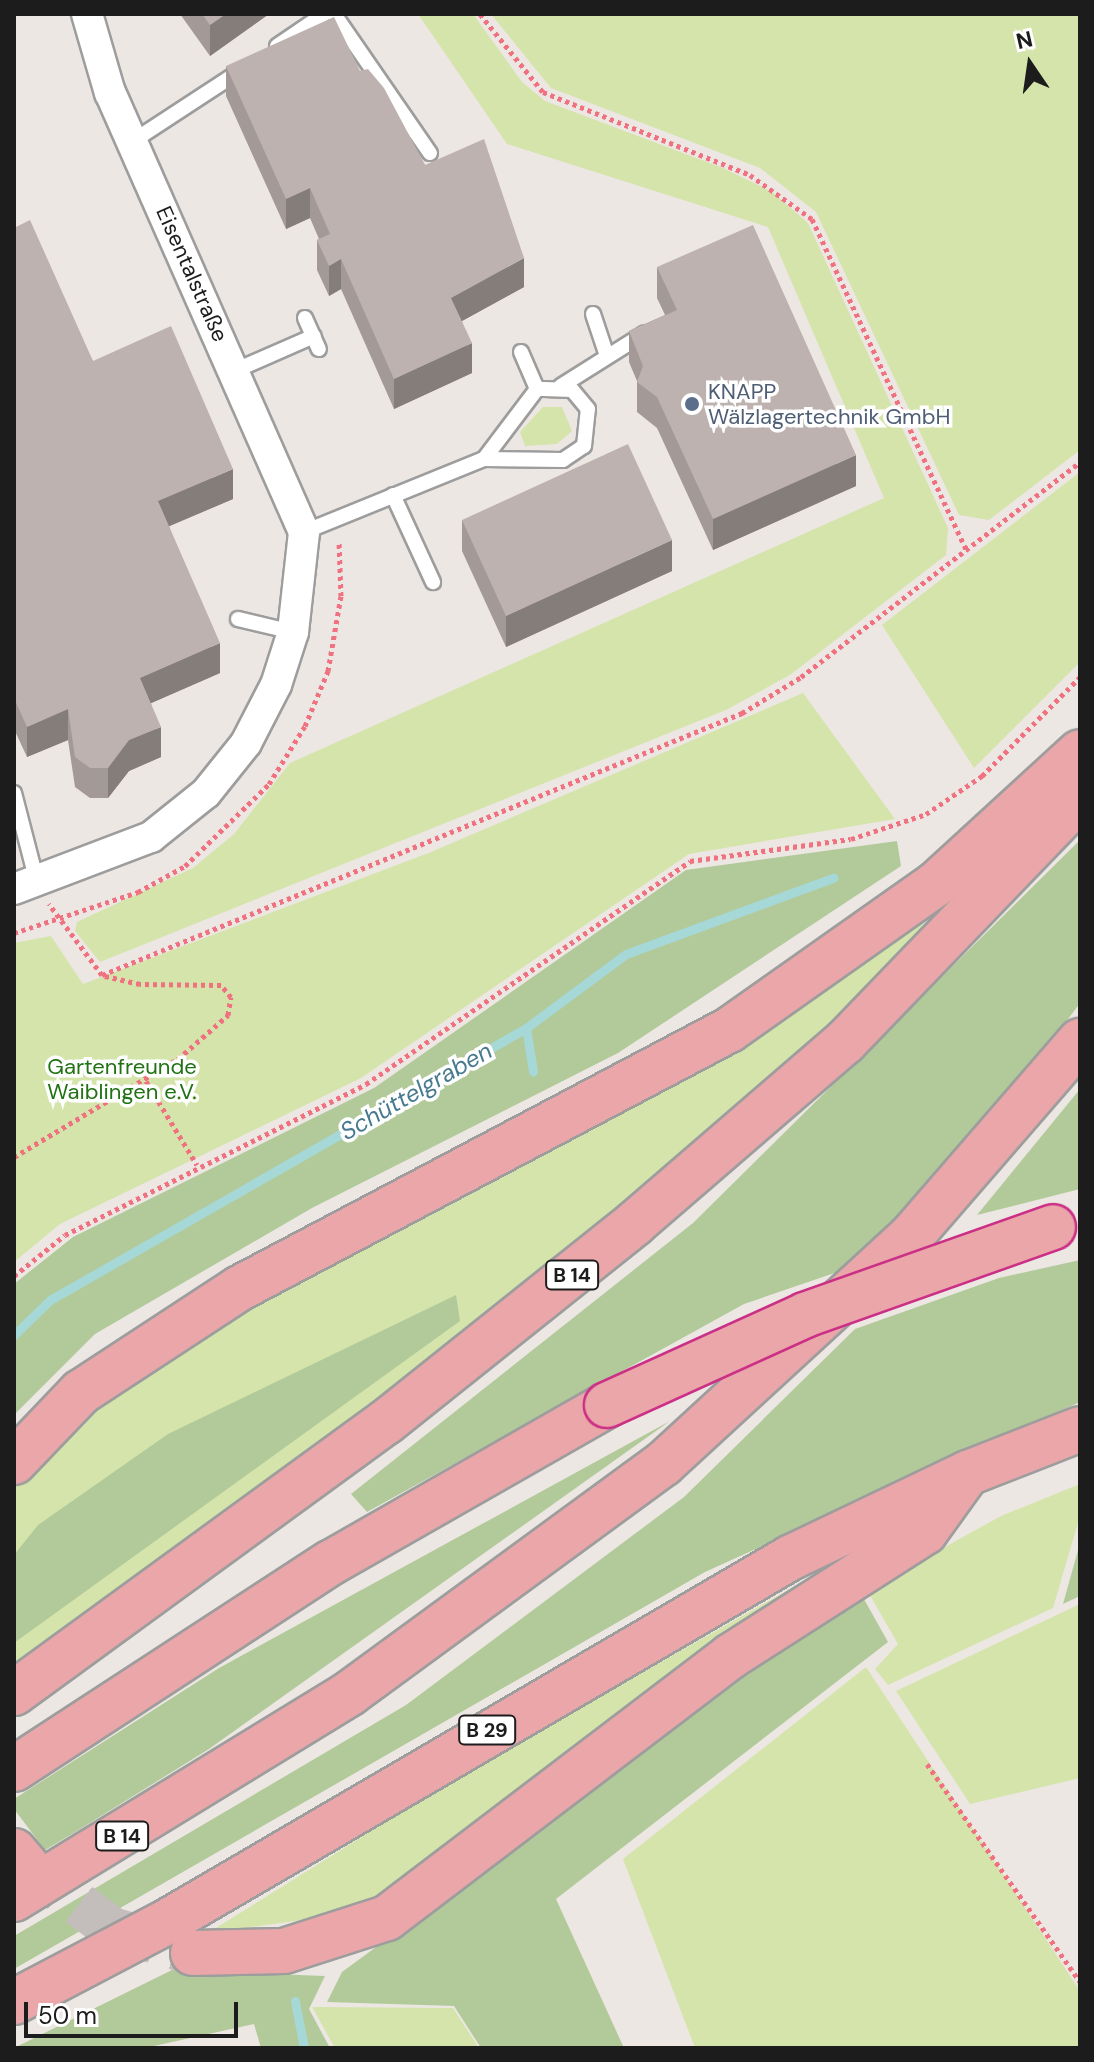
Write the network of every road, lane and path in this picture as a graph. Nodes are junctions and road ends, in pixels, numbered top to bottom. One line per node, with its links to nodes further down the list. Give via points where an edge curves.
1 (87, 14): 5 (street, Eisentalstraße, via 97,60)
2 (324, 14): 5 (lane)
3 (334, 14): 6 (lane)
4 (480, 14): 19 (path, via 543,92 750,175 812,219)
5 (133, 141): 12 (street, Eisentalstraße)
6 (430, 153)
7 (593, 314): 11 (lane)
8 (305, 318): 12 (lane, via 317,343)
9 (655, 329): 11 (lane)
10 (521, 352): 14 (lane)
11 (606, 353): 13 (lane)
12 (234, 371): 18 (street, Eisentalstraße)
13 (561, 386): 14 (lane); 15 (lane, via 582,398 591,421 575,455)
14 (537, 389): 15 (lane)
15 (484, 459): 17 (lane)
16 (1080, 462): 19 (path)
17 (393, 495): 18 (lane); 20 (lane)
18 (304, 532): 22 (street, Eisentalstraße)
19 (966, 550): 29 (path, via 742,713)
20 (433, 582)
21 (238, 619): 22 (lane)
22 (293, 632): 27 (street, Eisentalstraße, via 246,743 206,793 151,837)
23 (1080, 677): 33 (path, via 982,776 926,814 851,839 690,861 366,1084)
24 (1080, 752): 37 (highway, via 936,884 729,1030 240,1288 81,1392)
25 (14, 793): 27 (lane)
26 (1080, 798): 39 (highway, B 14, via 845,1042 635,1223 386,1422)
27 (25, 886)
28 (14, 933): 29 (path, via 60,923)
29 (102, 975): 31 (path, via 116,982 221,985 231,997 217,1027)
30 (1080, 1041): 42 (highway, B 14, via 912,1235 663,1464 350,1693)
31 (146, 1081): 32 (path); 33 (path)
32 (14, 1157)
33 (197, 1165): 35 (path, via 65,1235)
34 (1066, 1223): 41 (highway, bridge, via 805,1315 607,1405 332,1562)
35 (14, 1276)
36 (1080, 1429): 38 (highway, B 29)
37 (14, 1462)
38 (968, 1473): 43 (highway, via 925,1532 731,1656 387,1918 284,1951); 45 (highway, B 29, via 675,1620 170,1920)
39 (14, 1693)
40 (927, 1764): 44 (path)
41 (14, 1769)
42 (18, 1872)
43 (193, 1953)
44 (1080, 1982)
45 (14, 2002)

